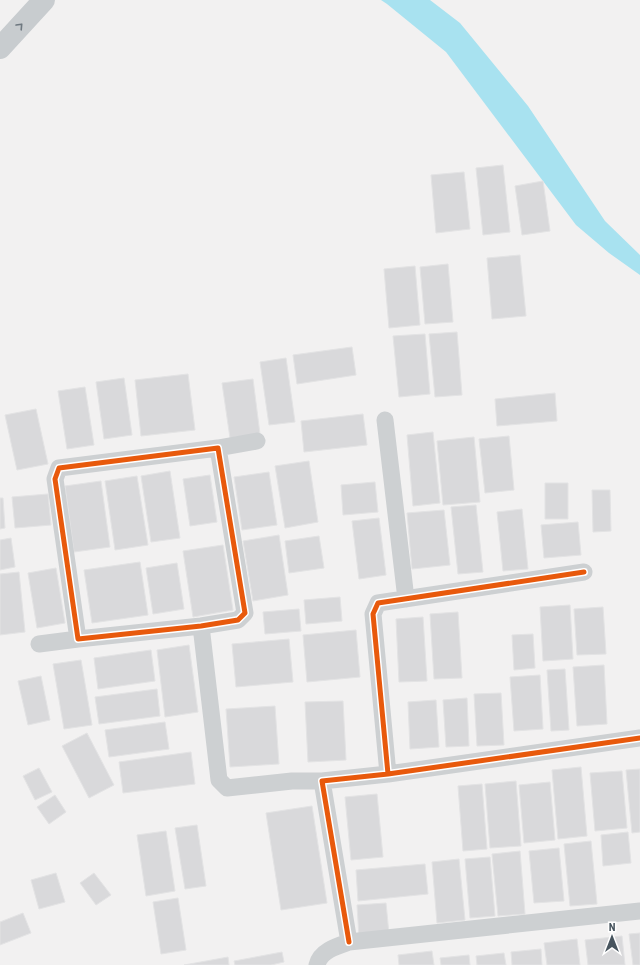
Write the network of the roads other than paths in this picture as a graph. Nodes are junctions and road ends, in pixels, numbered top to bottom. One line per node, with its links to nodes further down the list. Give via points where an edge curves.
1 (42, 2): 2 (main road, one-way to 1)
2 (0, 48)
3 (385, 420): 7 (street)
4 (257, 441): 5 (street)
5 (218, 448): 8 (street, via 245,612 238,620); 9 (street, via 59,468 55,479)
6 (584, 572): 7 (street)
7 (406, 599): 12 (street, via 378,603 373,614)
8 (201, 626): 9 (street); 13 (street, via 219,780 228,788 292,781)
9 (78, 639): 10 (street)
10 (39, 644)
11 (640, 738): 12 (street)
12 (388, 774): 13 (street)
13 (322, 781): 15 (street)
14 (640, 911): 15 (street)
15 (349, 942): 16 (street, via 330,948 318,960)
16 (317, 965)

